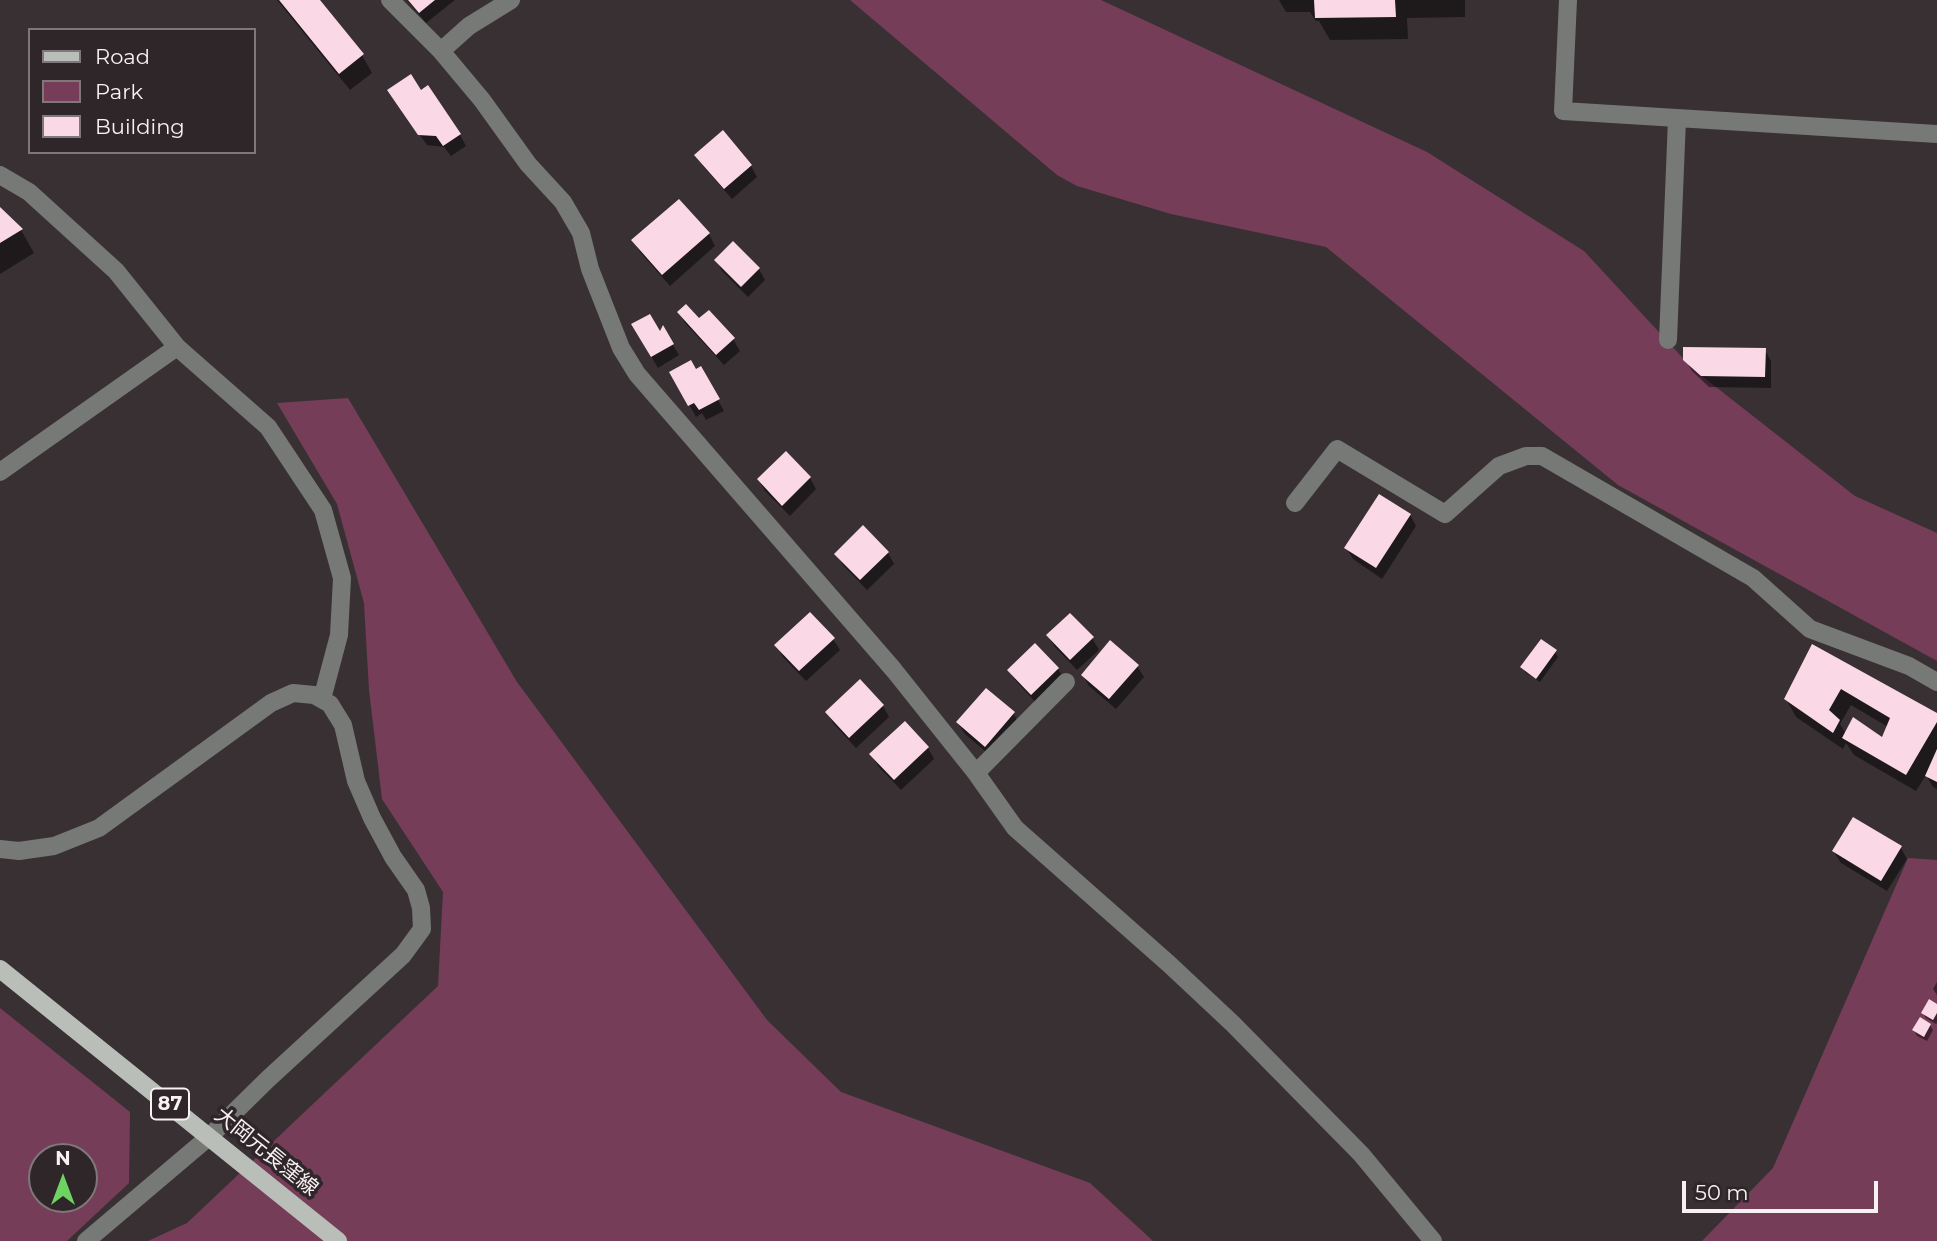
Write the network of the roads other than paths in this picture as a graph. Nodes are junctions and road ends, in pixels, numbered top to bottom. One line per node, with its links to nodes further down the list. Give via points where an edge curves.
1 (390, 0): 4 (street)
2 (511, 0): 4 (street, via 469,26)
3 (1568, 0): 5 (street, via 1563,111)
4 (441, 51): 15 (street, via 563,202 582,233 590,269 621,348 637,374 893,669)
5 (1677, 119): 6 (street); 8 (street)
6 (1937, 134)
7 (0, 175): 9 (street, via 29,192 116,271)
8 (1668, 340)
9 (177, 347): 10 (street); 14 (street, via 268,427 323,510 342,578 339,635)
10 (0, 472)
11 (1295, 503): 13 (street, via 1337,449 1445,514 1499,466 1525,456 1542,456 1753,578 1810,629 1909,666)
12 (1066, 682): 15 (street)
13 (1937, 682)
14 (322, 699): 16 (street, via 293,693 271,703 99,828 54,846 19,852); 18 (street, via 343,725 356,781 372,818 416,890 422,929 403,956)
15 (976, 774): 21 (street, via 1015,828 1233,1024 1361,1154)
16 (0, 849)
17 (0, 969): 18 (main road, 大岡元長窪線 / 87)
18 (210, 1136): 19 (street); 20 (main road, 大岡元長窪線 / 87)
19 (86, 1241)
20 (338, 1241)
21 (1433, 1241)

